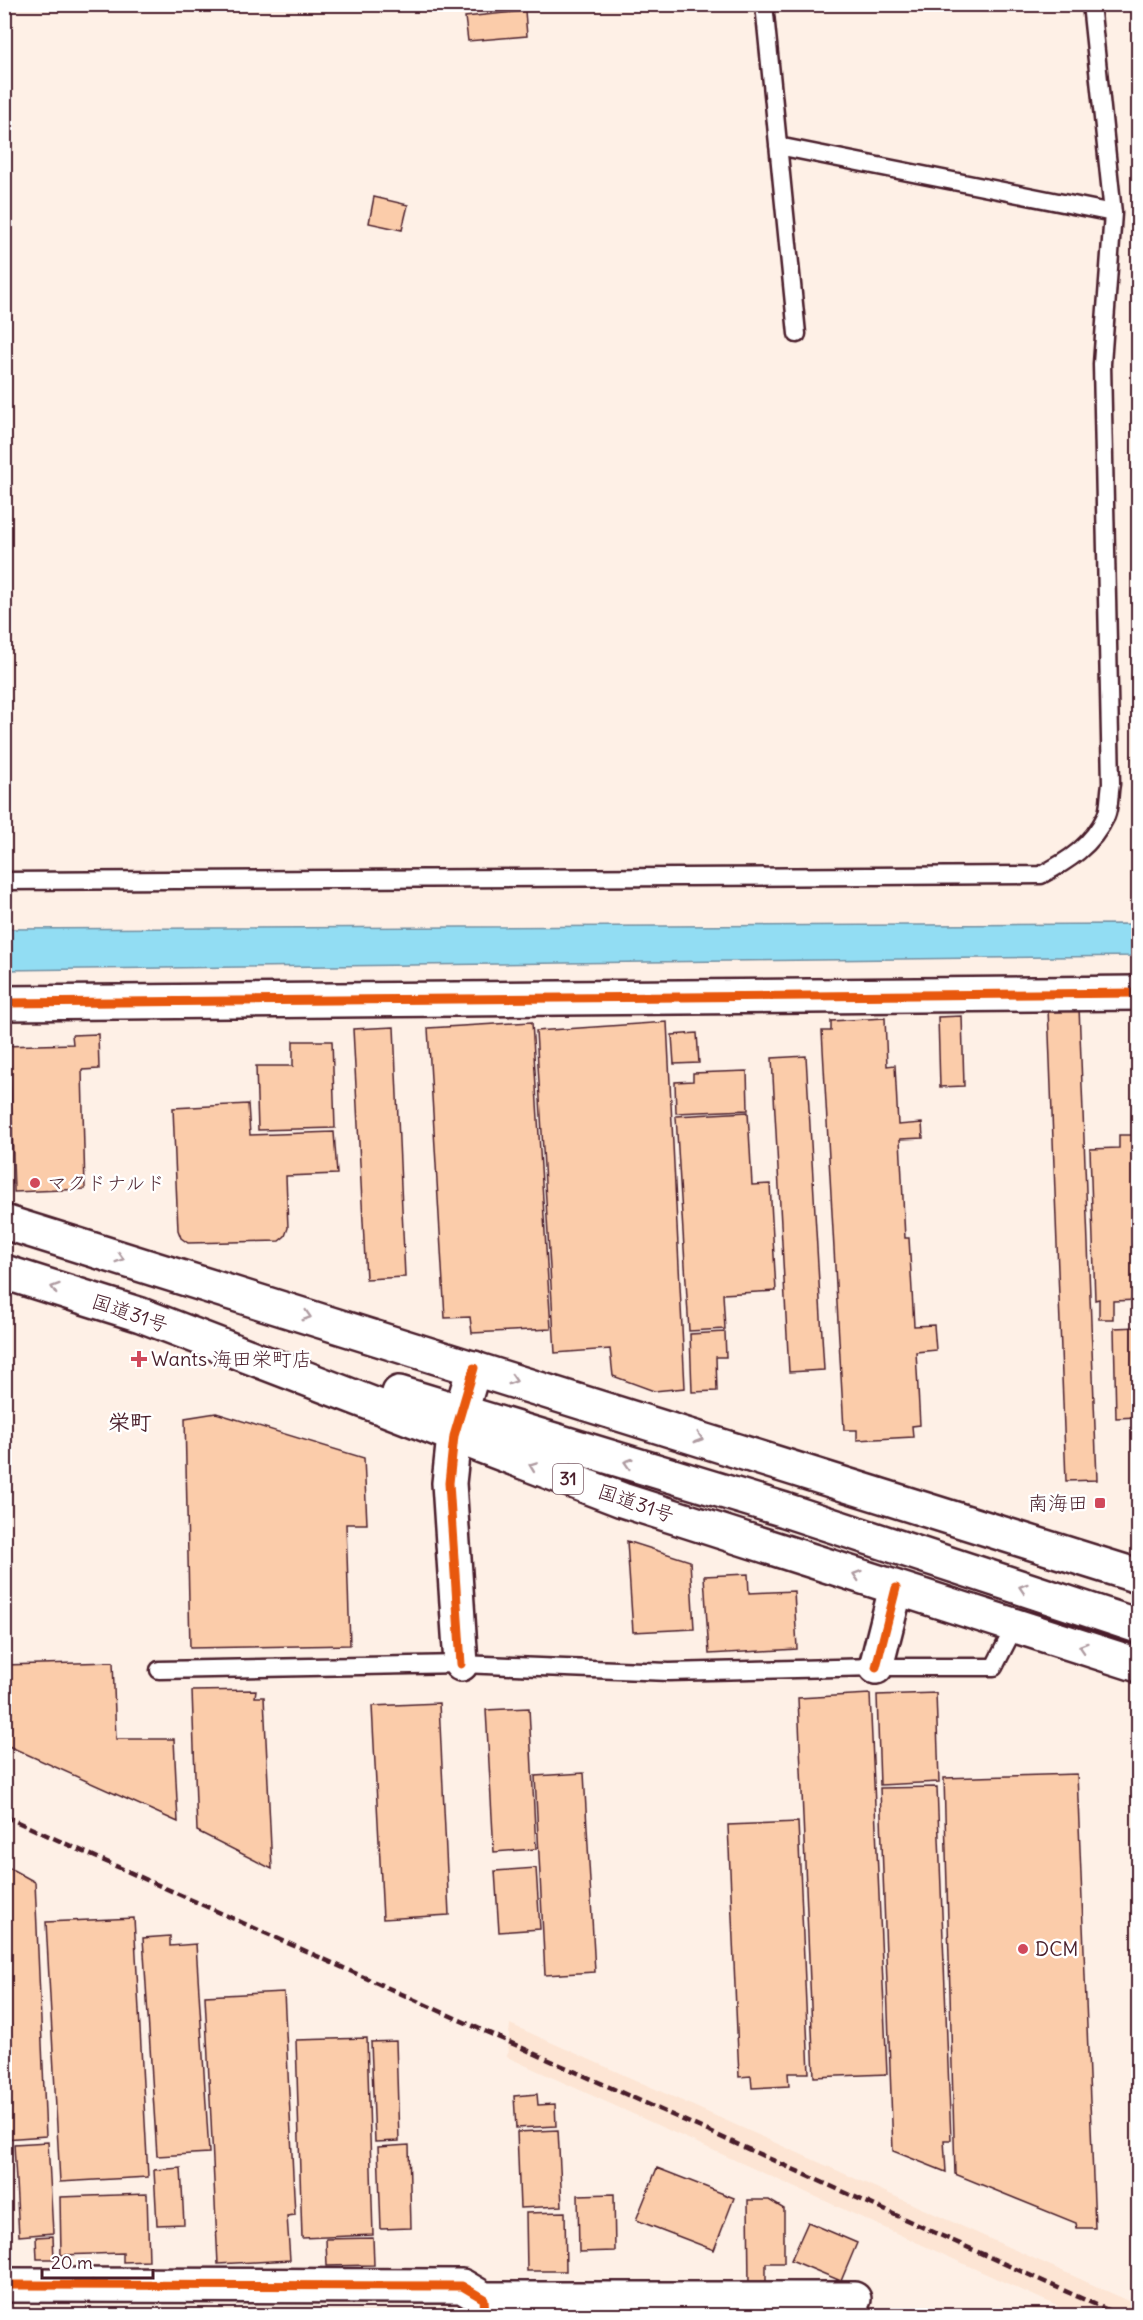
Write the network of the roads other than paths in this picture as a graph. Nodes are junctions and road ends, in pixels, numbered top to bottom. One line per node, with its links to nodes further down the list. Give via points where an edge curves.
1 (764, 4): 3 (lane)
2 (1091, 4): 4 (lane)
3 (778, 146): 4 (lane); 5 (lane)
4 (1113, 213): 6 (lane, via 1102,364 1111,784 1106,815 1091,839 1070,860 1041,875)
5 (797, 334)
6 (4, 881)
7 (1138, 993): 8 (main road)
8 (4, 1003)
9 (4, 1222): 11 (main road, one-way to 11)
10 (4, 1272): 12 (main road, 国道31号, one-way to 10)
11 (474, 1368): 12 (main road); 13 (main road, one-way to 13)
12 (457, 1424): 14 (main road, 国道31号 / 31, one-way to 12, via 622,1500); 16 (main road, one-way to 12, via 785,1510); 17 (main road, via 449,1483)
13 (1138, 1576)
14 (896, 1588): 15 (main road, 国道31号 / 31); 19 (main road)
15 (1015, 1626): 18 (main road, 国道31号 / 31, one-way to 15); 19 (lane, via 994,1667)
16 (1138, 1626)
17 (461, 1664): 19 (lane, via 669,1672); 20 (lane)
18 (1138, 1665)
19 (876, 1667)
20 (159, 1670)
21 (4, 2285): 23 (main road, via 462,2286)
22 (854, 2299): 23 (main road)
23 (485, 2307)

